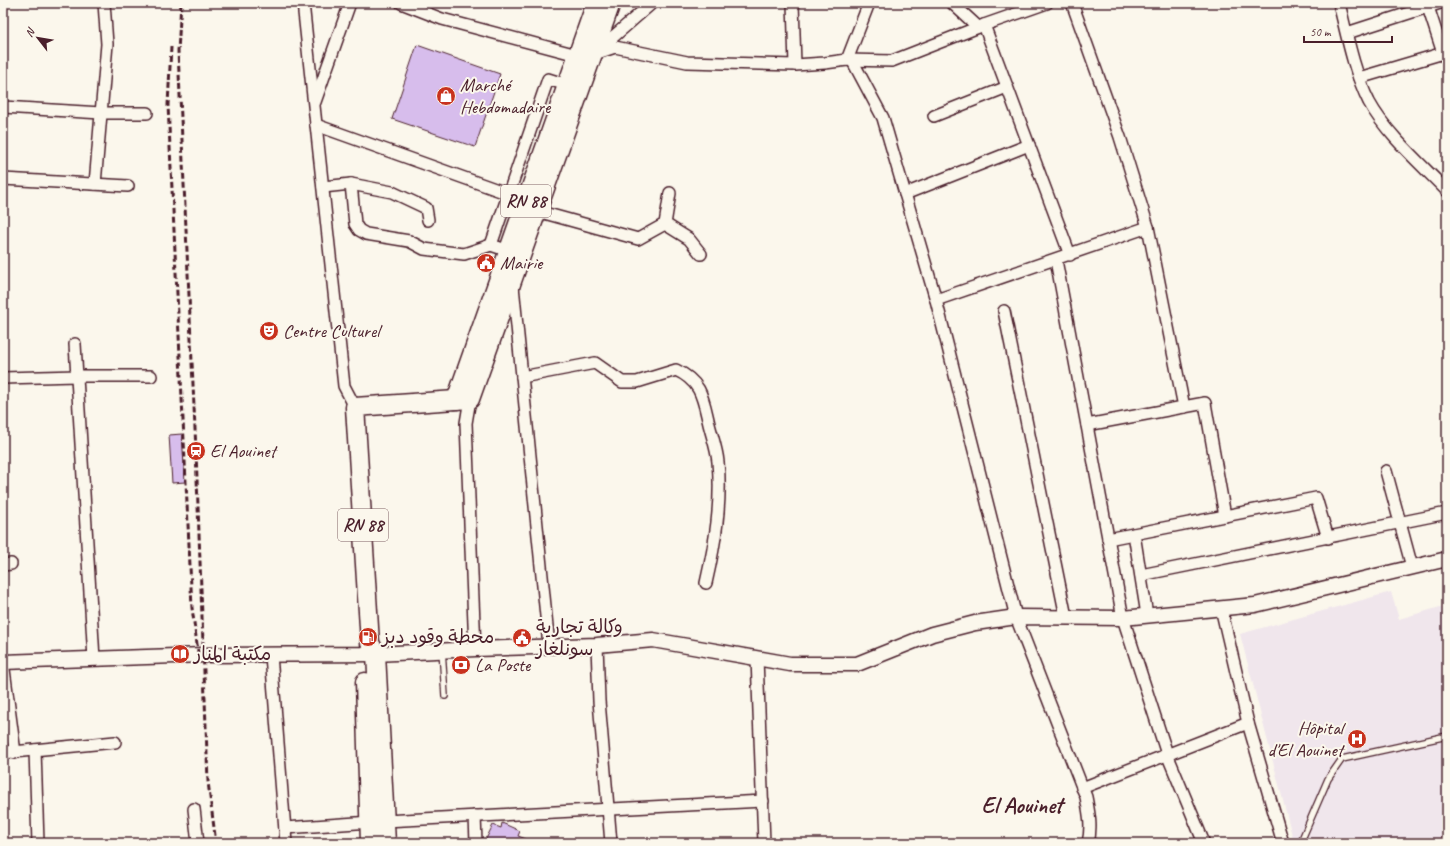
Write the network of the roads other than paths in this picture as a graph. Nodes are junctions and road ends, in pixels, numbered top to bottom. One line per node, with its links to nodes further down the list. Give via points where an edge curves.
1 (107, 3): 27 (street, via 107,44)
2 (303, 3): 25 (street)
3 (350, 3): 25 (street)
4 (401, 3): 18 (street, via 442,19)
5 (596, 3): 18 (main road, RN 88)
6 (612, 3): 18 (main road, RN 88)
7 (652, 3): 18 (street)
8 (793, 3): 21 (street)
9 (869, 3): 20 (street)
10 (952, 3): 16 (street)
11 (1047, 3): 16 (street)
12 (1072, 3): 44 (street, via 1120,137)
13 (1339, 3): 17 (street)
14 (1440, 3): 15 (street)
15 (1428, 7): 17 (street); 19 (street)
16 (981, 26): 20 (street, via 892,61); 24 (street)
17 (1347, 33): 22 (street)
18 (585, 54): 21 (street, via 615,47 687,62); 23 (main road, RN 88); 41 (main road, RN 88)
19 (1446, 54): 22 (street)
20 (850, 60): 21 (street); 40 (street, via 883,118)
21 (794, 65)
22 (1359, 78): 37 (street, via 1370,102 1384,123)
23 (567, 85): 39 (street, via 548,79); 46 (main road, RN 88)
24 (1007, 87): 29 (street); 31 (street)
25 (314, 105): 30 (street)
26 (3, 107): 27 (street)
27 (100, 113): 28 (street); 33 (street)
28 (147, 113)
29 (934, 116)
30 (316, 125): 36 (street); 39 (street)
31 (1029, 145): 40 (street); 48 (street)
32 (3, 179): 33 (street)
33 (95, 184): 35 (street)
34 (351, 184): 36 (street); 42 (street, via 392,192 426,208); 45 (street, via 355,224 366,234 408,241 424,249 464,254)
35 (128, 186)
36 (323, 187): 59 (street, via 344,386)
37 (1447, 191)
38 (670, 193): 43 (street)
39 (509, 194): 45 (street)
40 (905, 194): 51 (street)
41 (537, 211): 43 (street, via 638,239); 50 (main road, RN 88)
42 (428, 220)
43 (665, 224): 47 (street, via 689,239)
44 (1148, 227): 48 (street); 60 (street)
45 (491, 245): 46 (street)
46 (508, 252): 58 (main road, RN 88)
47 (701, 254)
48 (1070, 255): 49 (street)
49 (1056, 260): 51 (street); 61 (street)
50 (513, 279): 56 (street); 58 (main road, RN 88)
51 (936, 300): 75 (street)
52 (1004, 311): 76 (street)
53 (75, 344): 54 (street)
54 (77, 376): 55 (street); 57 (street); 85 (street)
55 (150, 376)
56 (522, 377): 72 (street, via 595,363 622,382 637,382 676,370 687,376 701,390 718,462 719,500 716,542); 79 (street)
57 (3, 378)
58 (463, 400): 59 (main road); 80 (street)
59 (356, 407): 81 (main road, RN 88)
60 (1184, 407): 61 (street); 64 (street, via 1205,403)
61 (1087, 424): 68 (street)
62 (1386, 470): 65 (street)
63 (1447, 513): 65 (street)
64 (1225, 516): 66 (street); 67 (street, via 1316,498)
65 (1401, 523): 67 (street); 70 (street)
66 (1134, 534): 68 (street); 71 (street)
67 (1328, 538): 71 (street)
68 (1108, 539): 77 (street)
69 (1447, 559): 70 (street)
70 (1412, 567): 73 (street, via 1255,605)
71 (1141, 575): 74 (street)
72 (706, 583)
73 (1221, 608): 74 (street); 88 (street)
74 (1147, 615): 77 (street)
75 (1016, 617): 76 (street); 84 (street, via 975,623 932,634 857,664 790,664); 95 (street)
76 (1066, 617): 77 (street)
77 (1123, 618): 94 (street)
78 (597, 645): 79 (street); 84 (street, via 653,640); 98 (street)
79 (549, 646): 80 (street)
80 (475, 648): 82 (street)
81 (370, 650): 82 (street); 83 (street); 100 (main road, RN 88)
82 (442, 650): 87 (lane)
83 (271, 655): 85 (street); 101 (street)
84 (757, 658): 96 (street)
85 (94, 659): 86 (street)
86 (3, 662): 93 (street)
87 (445, 696)
88 (1248, 723): 94 (street); 113 (street)
89 (1447, 736): 114 (lane, via 1342,759 1328,779 1302,840)
90 (115, 742): 91 (street)
91 (36, 750): 93 (street); 103 (street)
92 (3, 753): 93 (street)
93 (14, 753)
94 (1167, 754): 95 (street); 112 (street)
95 (1082, 788): 102 (street, via 1090,815)
96 (762, 801): 98 (street); 110 (street)
97 (194, 809): 104 (street)
98 (608, 810): 99 (street); 109 (street)
99 (475, 816): 100 (street); 108 (street)
100 (377, 821): 101 (street); 106 (main road, RN 88); 107 (main road, RN 88)
101 (285, 828): 105 (street)
102 (1089, 838): 111 (street)
103 (38, 843)
104 (198, 843)
105 (286, 843)
106 (370, 843)
107 (386, 843)
108 (476, 843)
109 (611, 843)
110 (764, 843)
111 (1096, 843)
112 (1204, 843)
113 (1283, 843)
114 (1303, 843)

